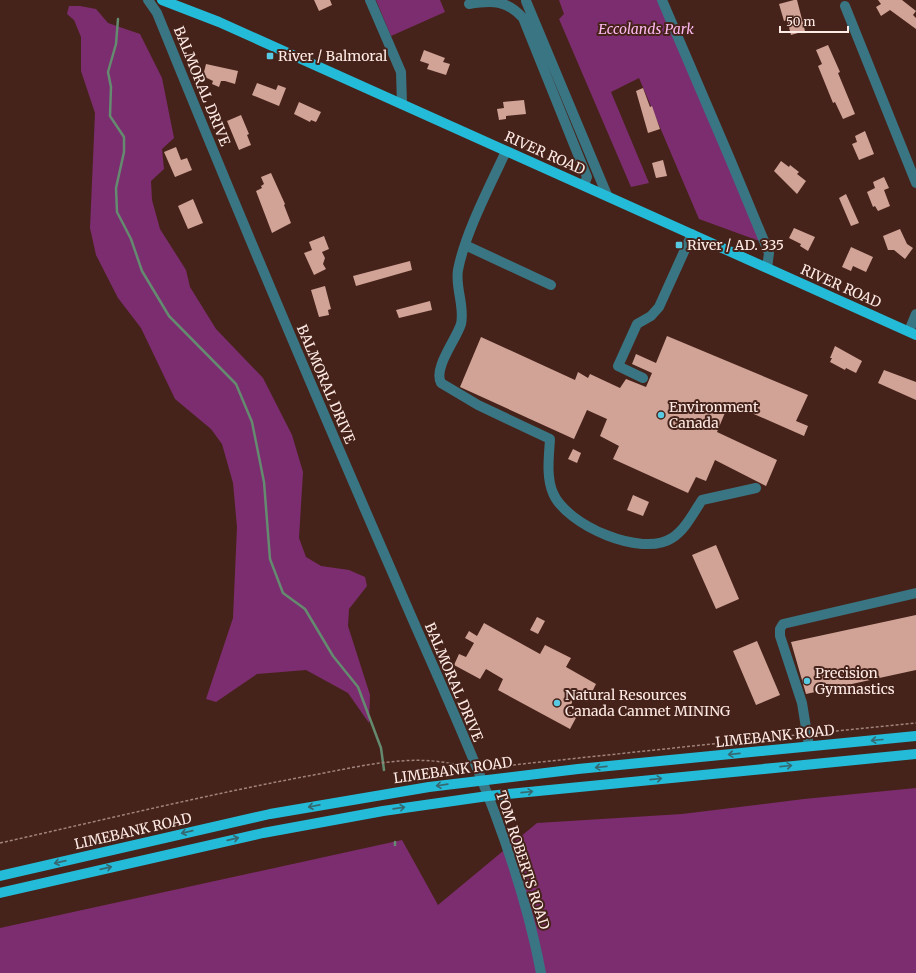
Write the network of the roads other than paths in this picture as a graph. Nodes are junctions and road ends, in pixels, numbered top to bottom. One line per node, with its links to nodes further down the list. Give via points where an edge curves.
1 (148, 0): 25 (street, BALMORAL DRIVE, via 157,13 296,351)
2 (162, 0): 8 (main road, RIVER ROAD, via 219,22)
3 (370, 0): 8 (street, via 401,72)
4 (662, 0): 15 (street, via 769,253)
5 (526, 1): 12 (street)
6 (468, 4): 11 (street, via 501,3 514,7 523,18 587,177)
7 (845, 6): 10 (street)
8 (402, 104): 9 (main road, RIVER ROAD)
9 (506, 151): 11 (main road, RIVER ROAD); 14 (street)
10 (916, 183)
11 (584, 185): 12 (main road, RIVER ROAD)
12 (607, 195): 13 (main road, RIVER ROAD)
13 (692, 234): 15 (main road, RIVER ROAD); 19 (street, via 659,307 651,316 637,324 618,366)
14 (465, 245): 16 (street); 20 (street, via 457,276 462,319 441,366 439,379 448,388 478,405 550,439 550,485 553,495 575,518 619,539 635,544 653,545 674,538 702,500)
15 (767, 268): 18 (main road, RIVER ROAD)
16 (551, 285)
17 (916, 314): 18 (street)
18 (912, 333)
19 (644, 378)
20 (756, 488)
21 (916, 593): 23 (street, via 783,624 780,636 802,703)
22 (916, 736): 23 (main road, LIMEBANK ROAD, one-way to 23)
23 (809, 746): 25 (main road, LIMEBANK ROAD, one-way to 25)
24 (916, 754): 26 (main road, one-way to 24)
25 (481, 779): 26 (street, TOM ROBERTS ROAD); 27 (main road, LIMEBANK ROAD, one-way to 27, via 270,814)
26 (488, 796): 28 (main road, one-way to 26, via 264,833 383,811); 29 (street, TOM ROBERTS ROAD, via 523,895)
27 (0, 876)
28 (0, 893)
29 (542, 973)

